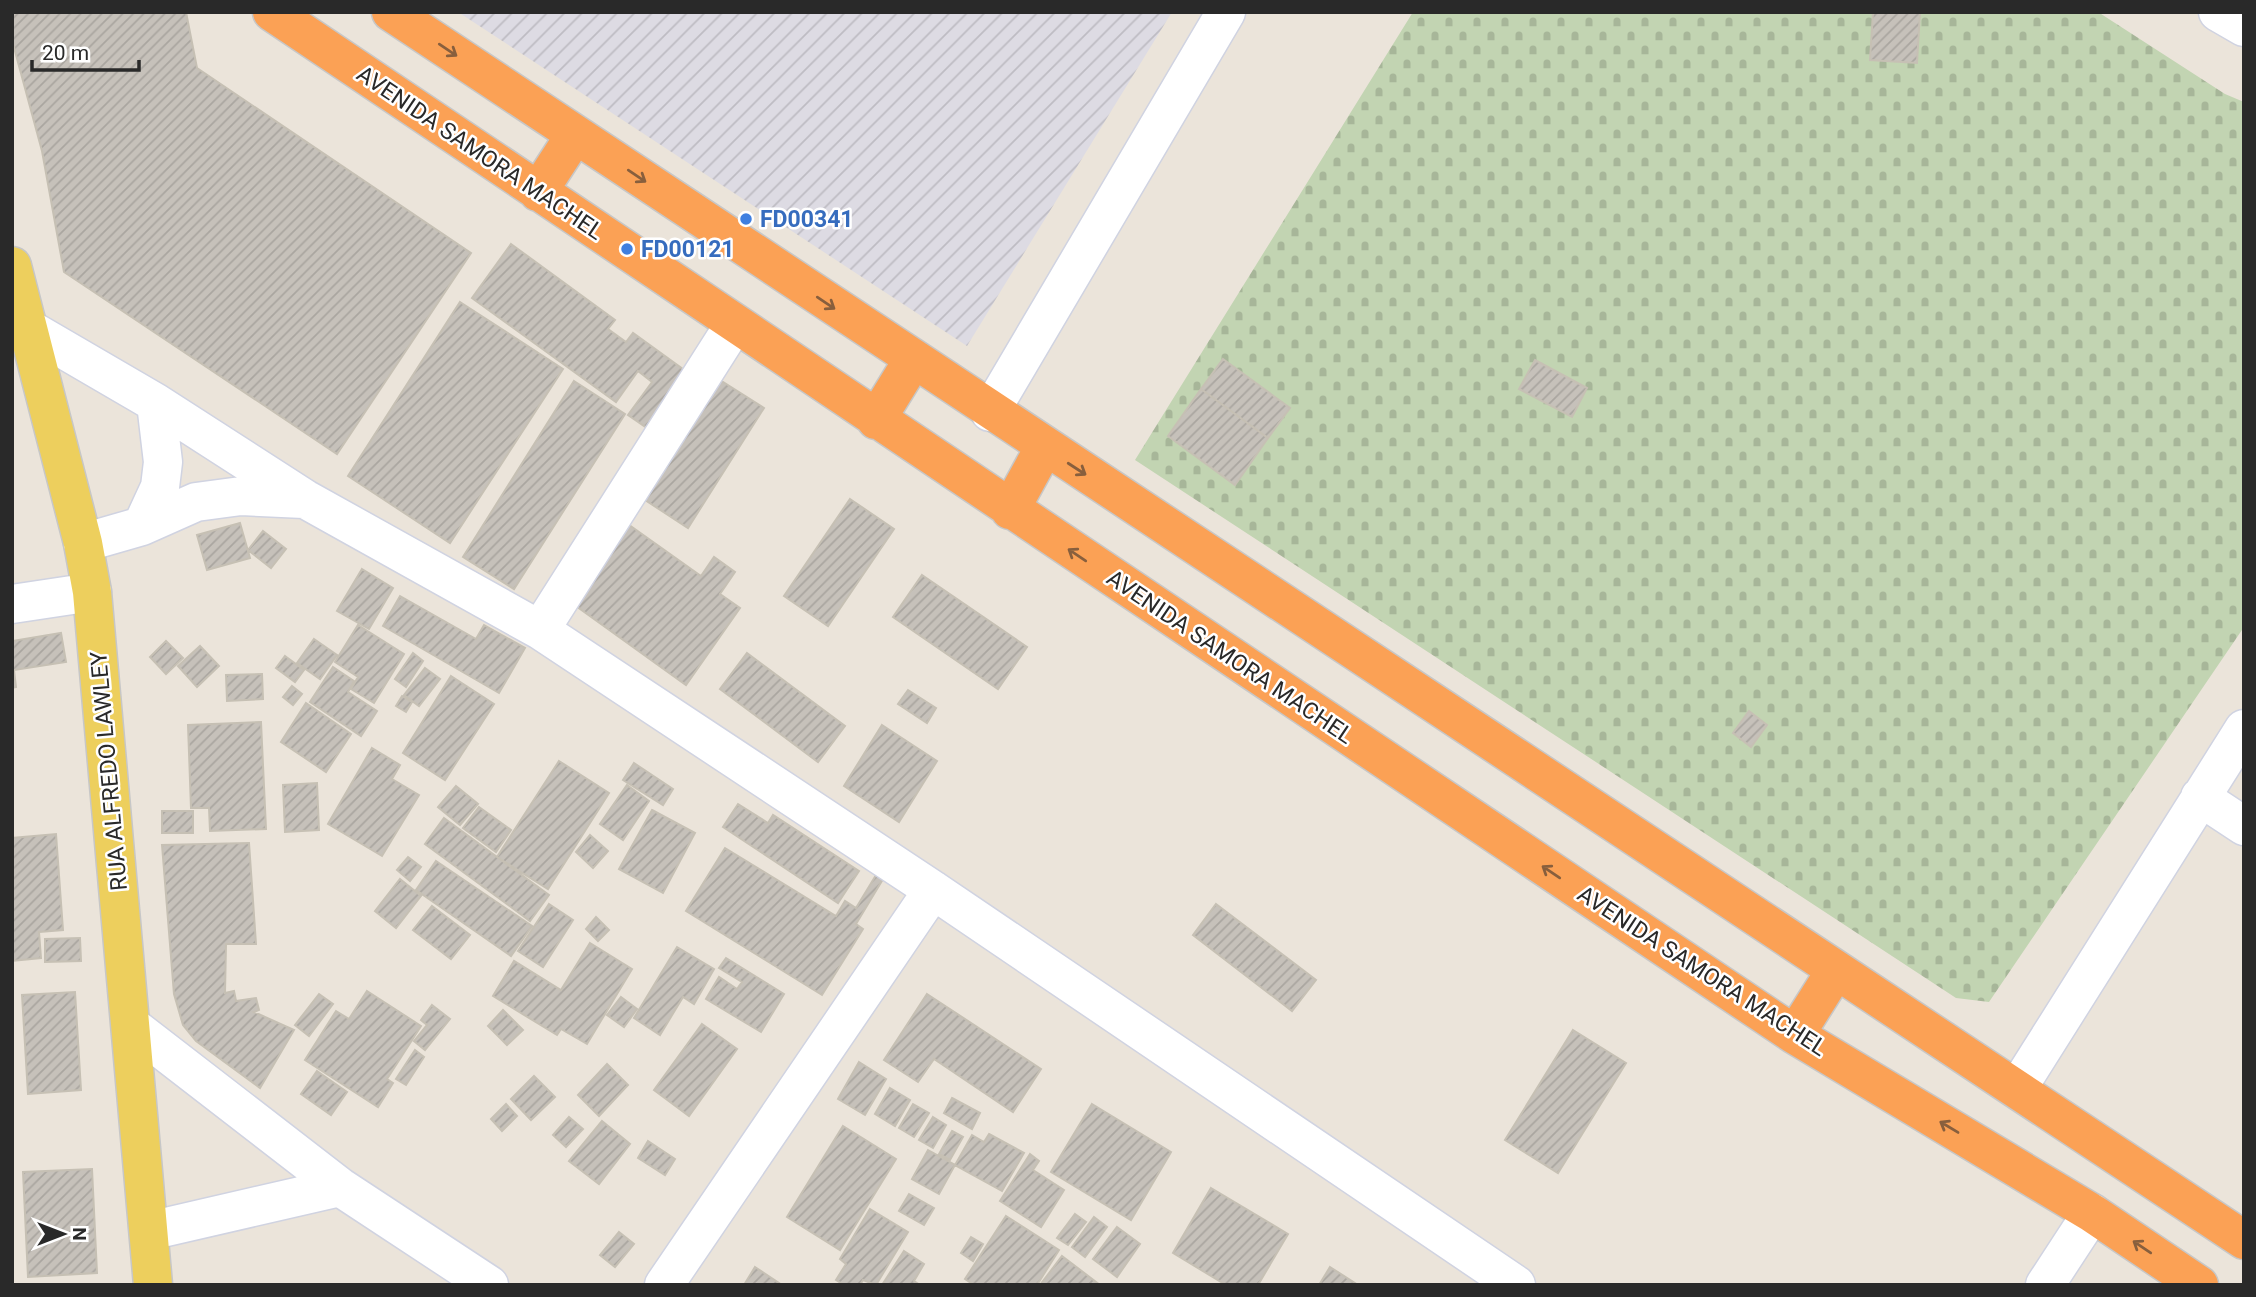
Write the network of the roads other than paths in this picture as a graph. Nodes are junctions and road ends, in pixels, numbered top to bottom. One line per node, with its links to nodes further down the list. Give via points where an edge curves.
1 (272, 12): 7 (highway, AVENIDA SAMORA MACHEL)
2 (1227, 12): 13 (street)
3 (2218, 12): 5 (street)
4 (397, 14): 6 (highway, one-way to 6)
5 (2244, 27)
6 (575, 135): 7 (highway); 11 (highway, one-way to 11)
7 (538, 192): 9 (highway, AVENIDA SAMORA MACHEL)
8 (12, 266): 10 (main road, RUA ALFREDO LAWLEY)
9 (734, 325): 14 (highway, AVENIDA SAMORA MACHEL); 22 (street)
10 (29, 329): 12 (street); 19 (main road, RUA ALFREDO LAWLEY)
11 (913, 360): 13 (highway); 14 (highway)
12 (156, 403): 16 (street); 18 (street, via 163,462 160,487)
13 (990, 412): 15 (highway)
14 (876, 420): 17 (highway, AVENIDA SAMORA MACHEL)
15 (1044, 448): 17 (highway); 27 (highway, one-way to 27)
16 (305, 499): 18 (street, via 241,496 196,502); 22 (street)
17 (1010, 510): 29 (highway, AVENIDA SAMORA MACHEL, one-way to 17)
18 (142, 526): 19 (street)
19 (83, 543): 20 (main road, RUA ALFREDO LAWLEY)
20 (92, 592): 21 (street); 28 (main road, RUA ALFREDO LAWLEY)
21 (12, 604)
22 (540, 630): 26 (street)
23 (2244, 729): 24 (street)
24 (2200, 797): 25 (street); 30 (street)
25 (2244, 826)
26 (933, 890): 37 (street); 38 (street)
27 (1836, 970): 29 (highway); 30 (highway)
28 (133, 1027): 31 (street); 33 (main road, RUA ALFREDO LAWLEY)
29 (1795, 1035): 32 (highway, AVENIDA SAMORA MACHEL, one-way to 29)
30 (2017, 1089): 34 (highway)
31 (340, 1187): 33 (street); 36 (street)
32 (2092, 1213): 39 (street); 40 (highway, AVENIDA SAMORA MACHEL, one-way to 32)
33 (149, 1231): 35 (main road, RUA ALFREDO LAWLEY)
34 (2244, 1240)
35 (153, 1285)
36 (489, 1285)
37 (664, 1285)
38 (1516, 1285)
39 (2045, 1285)
40 (2199, 1285)

